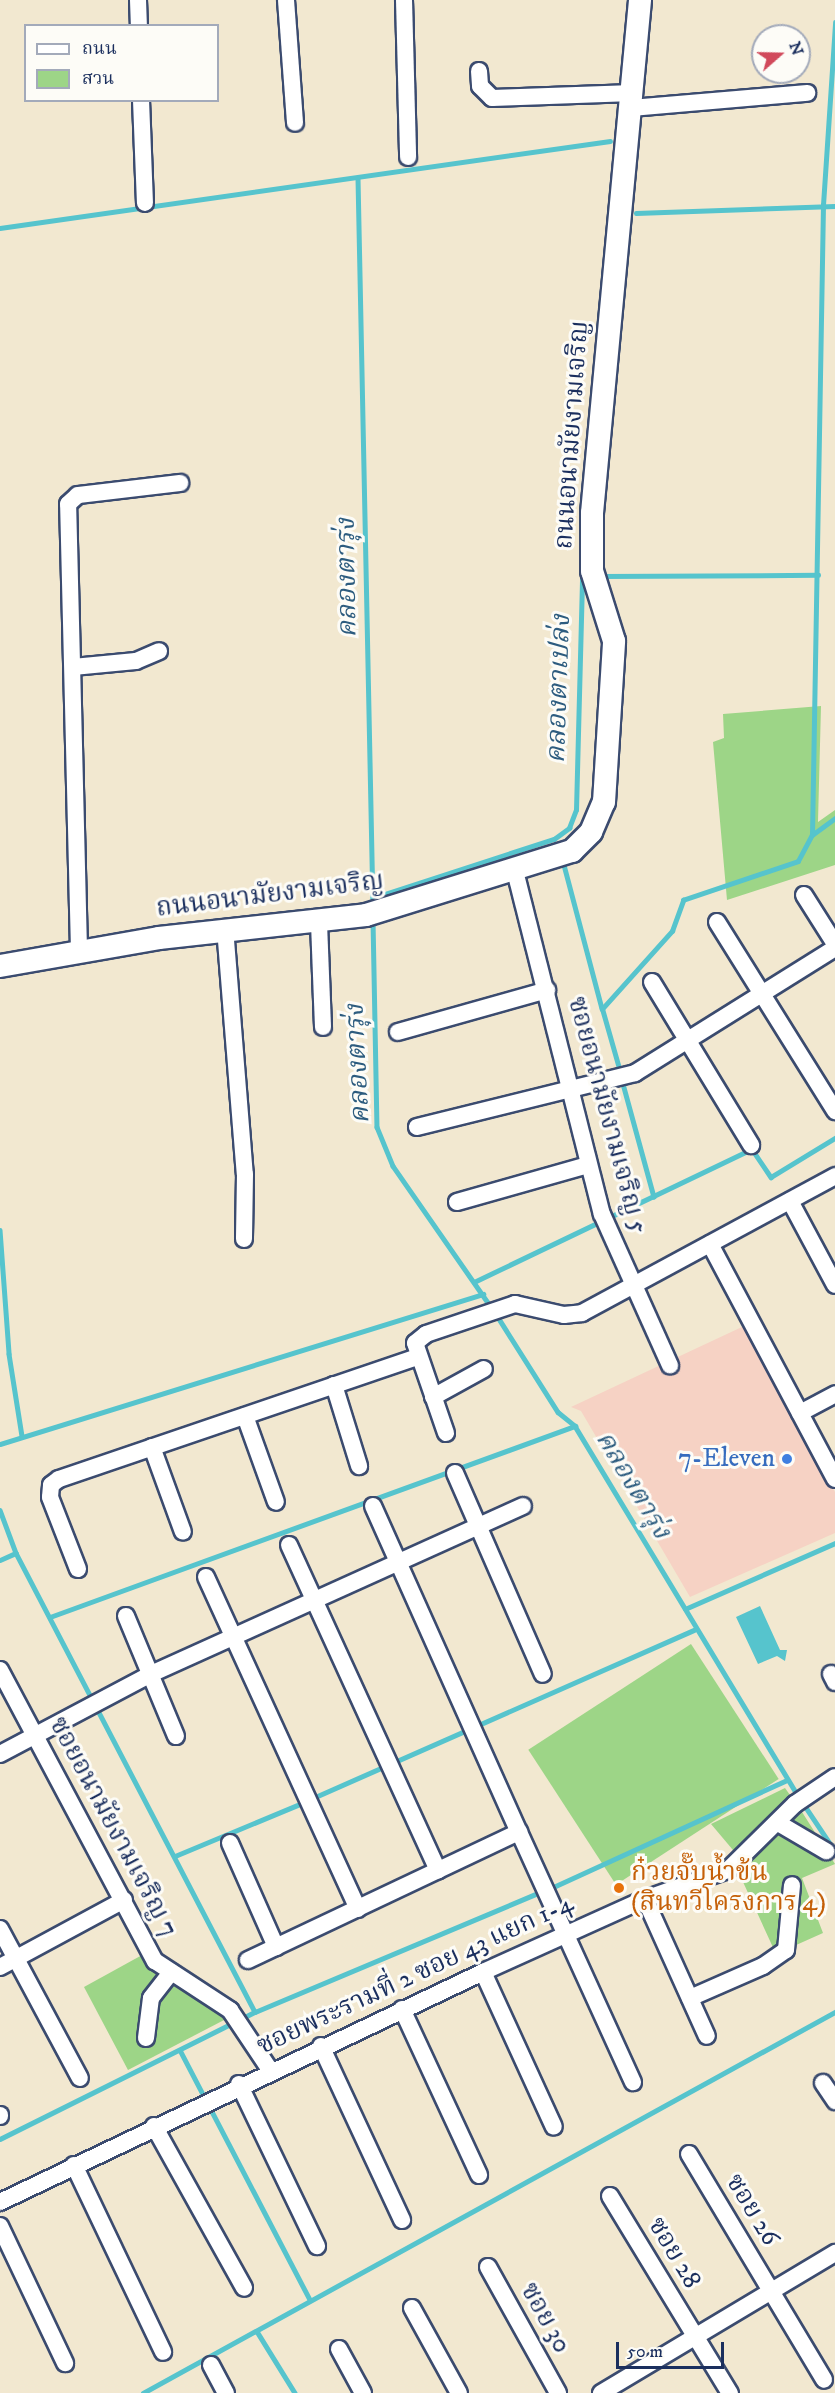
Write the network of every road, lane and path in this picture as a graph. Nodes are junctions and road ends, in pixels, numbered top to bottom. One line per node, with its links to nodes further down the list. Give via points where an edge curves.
1 (138, 0): 5 (street)
2 (286, 0): 10 (street)
3 (404, 0): 11 (street)
4 (640, 0): 8 (street, ถนนอนามัยงามเจริญ)
5 (139, 24)
6 (479, 71): 8 (street, via 480,86 492,98)
7 (807, 93): 8 (street)
8 (632, 100): 16 (street, ถนนอนามัยงามเจริญ, via 606,333 592,571 614,641 604,802 591,832 572,851)
9 (141, 102): 12 (street)
10 (295, 123)
11 (408, 157)
12 (144, 203)
13 (180, 483): 15 (street, via 71,498)
14 (159, 651): 15 (street, via 136,661)
15 (73, 667): 23 (street)
16 (515, 871): 19 (street, ถนนอนามัยงามเจริญ, via 376,912); 26 (street, ซอยอนามัยงามเจริญ 5)
17 (804, 895): 21 (street)
18 (717, 922): 27 (street)
19 (319, 923): 20 (street, ถนนอนามัยงามเจริญ); 28 (street)
20 (225, 928): 23 (street, ถนนอนามัยงามเจริญ); 39 (street, via 245,1174)
21 (835, 944)
22 (835, 948): 27 (street)
23 (79, 950): 24 (street, ถนนอนามัยงามเจริญ)
24 (0, 966)
25 (652, 982): 30 (street)
26 (547, 990): 29 (street); 31 (street, ซอยอนามัยงามเจริญ 5)
27 (763, 995): 30 (street); 32 (street)
28 (323, 1027)
29 (398, 1032)
30 (688, 1043): 31 (street, via 635,1073); 34 (street)
31 (569, 1092): 33 (street); 35 (street, ซอยอนามัยงามเจริญ 5)
32 (835, 1111)
33 (417, 1126)
34 (751, 1145)
35 (588, 1165): 38 (street); 42 (street, ซอยอนามัยงามเจริญ 5, via 602,1214)
36 (835, 1176): 37 (street)
37 (790, 1201): 40 (street); 41 (street)
38 (457, 1202)
39 (244, 1239)
40 (710, 1244): 42 (street); 49 (street)
41 (835, 1285)
42 (631, 1286): 43 (street, via 577,1315 508,1305 426,1334 415,1343); 44 (street, ซอยอนามัยงามเจริญ 5)
43 (418, 1357): 46 (street); 48 (street)
44 (670, 1365)
45 (484, 1369): 48 (street)
46 (334, 1385): 50 (street); 53 (street)
47 (835, 1394): 49 (street)
48 (433, 1397): 51 (street)
49 (800, 1413): 55 (street)
50 (245, 1416): 52 (street); 56 (street)
51 (446, 1433)
52 (152, 1447): 60 (street); 63 (street, via 51,1485)
53 (359, 1466)
54 (455, 1473): 59 (street)
55 (835, 1479)
56 (276, 1502)
57 (373, 1506): 62 (street)
58 (523, 1506): 59 (street)
59 (478, 1528): 62 (street); 70 (street)
60 (183, 1532)
61 (289, 1545): 65 (street)
62 (396, 1564): 65 (street); 76 (street)
63 (78, 1569)
64 (207, 1577): 67 (street)
65 (314, 1601): 67 (street); 79 (street)
66 (126, 1616): 69 (street)
67 (232, 1638): 69 (street); 83 (street)
68 (0, 1670): 71 (street, ซอยอนามัยงามเจริญ 7)
69 (151, 1674): 71 (street); 72 (street)
70 (543, 1674)
71 (36, 1735): 73 (street); 82 (street, ซอยอนามัยงามเจริญ 7)
72 (176, 1736)
73 (0, 1754)
74 (835, 1777): 75 (street, ซอยพระรามที่ 2 ซอย 43 แยก 1-4, via 795,1804)
75 (778, 1823): 78 (street); 81 (street, ซอยพระรามที่ 2 ซอย 43 แยก 1-4, via 734,1866)
76 (519, 1832): 79 (street); 85 (street, via 539,1887)
77 (230, 1843): 86 (street)
78 (826, 1851)
79 (438, 1870): 83 (street)
80 (792, 1885): 92 (street, via 786,1950 764,1966)
81 (645, 1899): 85 (street, ซอยพระรามที่ 2 ซอย 43 แยก 1-4); 92 (street)
82 (124, 1900): 87 (street); 90 (street, ซอยอนามัยงามเจริญ 7, via 155,1960)
83 (358, 1909): 86 (street)
84 (0, 1929): 87 (street)
85 (565, 1935): 91 (street, ซอยพระรามที่ 2 ซอย 43 แยก 1-4); 99 (street)
86 (276, 1947): 88 (street)
87 (15, 1958): 89 (street); 98 (street)
88 (248, 1960)
89 (0, 1966)
90 (171, 1972): 95 (street, via 151,1998); 97 (street, ซอยอนามัยงามเจริญ 7, via 230,2010)
91 (483, 1972): 93 (street, ซอยพระรามที่ 2 ซอย 43 แยก 1-4); 104 (street)
92 (690, 1998): 94 (street)
93 (402, 2009): 96 (street, ซอยพระรามที่ 2 ซอย 43 แยก 1-4); 107 (street)
94 (707, 2036)
95 (146, 2038)
96 (321, 2046): 97 (street, ซอยพระรามที่ 2 ซอย 43 แยก 1-4); 110 (street)
97 (270, 2070): 101 (street, ซอยพระรามที่ 2 ซอย 43 แยก 1-4)
98 (80, 2078)
99 (633, 2082)
100 (823, 2083): 102 (street)
101 (239, 2084): 103 (street, ซอยพระรามที่ 2 ซอย 43 แยก 1-4); 112 (street)
102 (835, 2101)
103 (153, 2126): 106 (street, ซอยพระรามที่ 2 ซอย 43 แยก 1-4); 115 (street)
104 (554, 2127)
105 (689, 2154): 116 (street, ซอย 26)
106 (74, 2165): 109 (street, ซอยพระรามที่ 2 ซอย 43 แยก 1-4); 120 (street)
107 (479, 2175)
108 (610, 2196): 118 (street, ซอย 28)
109 (0, 2202)
110 (402, 2220)
111 (0, 2226): 121 (street)
112 (317, 2246)
113 (835, 2253): 116 (street)
114 (488, 2267): 127 (street, ซอย 30)
115 (244, 2288)
116 (771, 2291): 118 (street); 123 (street, ซอย 26)
117 (412, 2308): 126 (street)
118 (695, 2337): 128 (street); 129 (street, ซอย 28)
119 (339, 2349): 125 (street)
120 (163, 2352)
121 (65, 2363)
122 (211, 2365): 124 (street)
123 (824, 2380)
124 (226, 2393)
125 (363, 2393)
126 (459, 2393)
127 (558, 2393)
128 (601, 2393)
129 (730, 2393)

